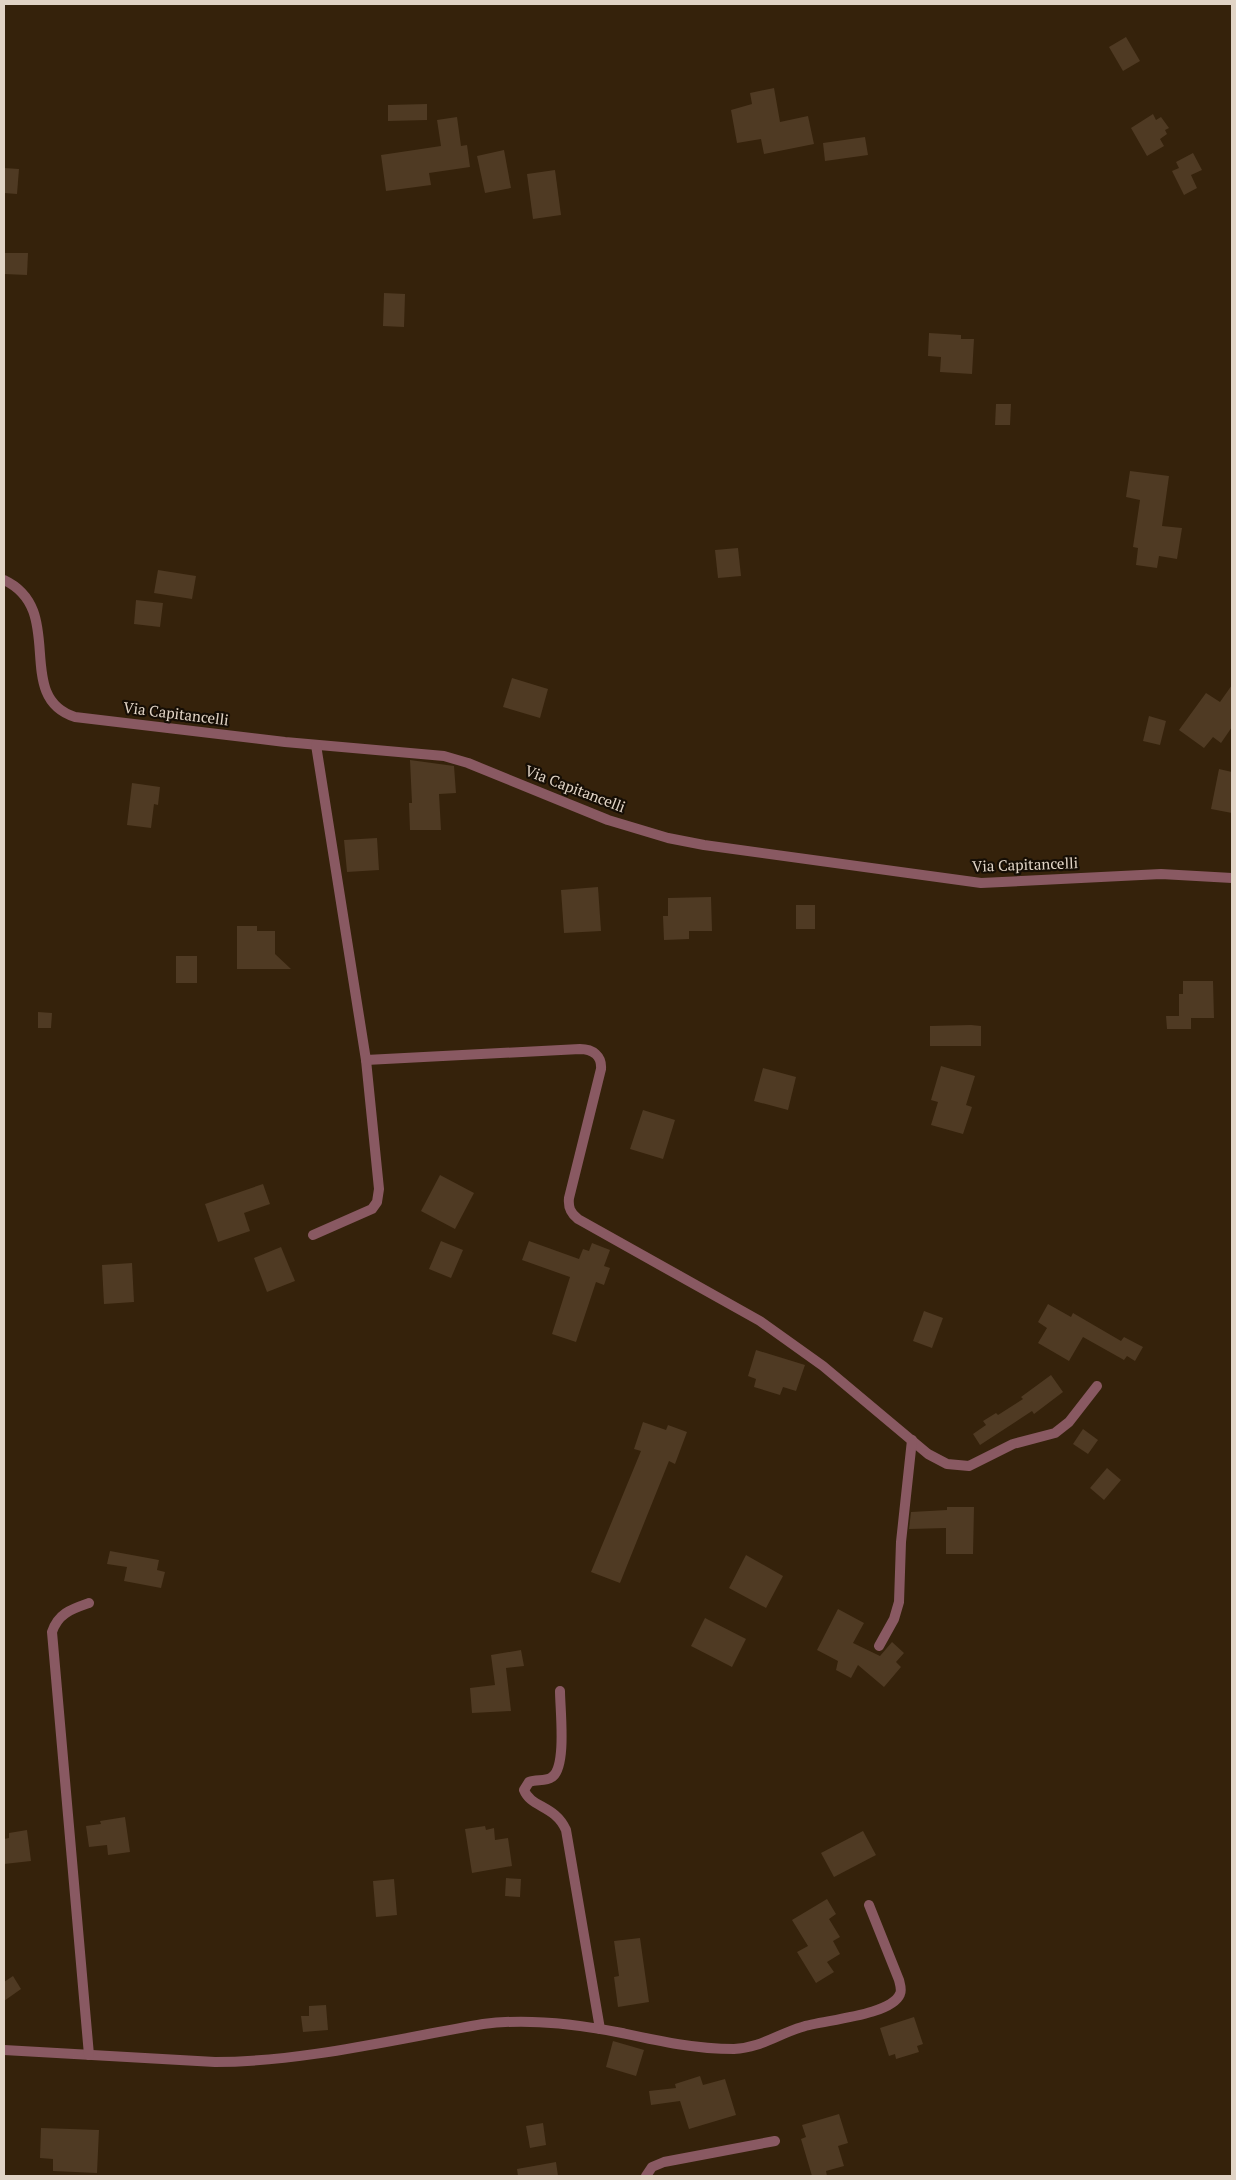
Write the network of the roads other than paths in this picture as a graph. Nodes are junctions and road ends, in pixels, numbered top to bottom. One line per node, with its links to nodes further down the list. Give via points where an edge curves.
1 (4, 580): 2 (street, Via Capitancelli, via 22,591 32,606 44,688 53,704 63,712 83,718)
2 (316, 745): 3 (street, Via Capitancelli, via 444,756 608,820 658,835 704,845 889,872 988,883 1161,874); 4 (street)
3 (1232, 878)
4 (366, 1060): 5 (street, via 379,1189 377,1202 362,1215); 7 (street, via 580,1048 593,1051 599,1058 601,1069 569,1198 572,1213 767,1326 849,1385)
5 (312, 1234)
6 (1097, 1386): 7 (street, via 1059,1431 1013,1444 969,1466 948,1464 928,1454)
7 (912, 1440): 9 (street, via 899,1602)
8 (89, 1603): 14 (street, via 64,1613 52,1632)
9 (878, 1646)
10 (560, 1691): 12 (street, via 559,1769 550,1779 529,1782 524,1790 530,1800 555,1815 566,1830)
11 (869, 1905): 12 (street, via 901,1989 899,1997 886,2006 853,2017 805,2026 762,2044 738,2048 674,2045)
12 (600, 2029): 14 (street, via 498,2022 249,2061)
13 (4, 2050): 14 (street)
14 (88, 2055)
15 (775, 2141): 16 (street, via 664,2162 652,2167)
16 (646, 2176)

